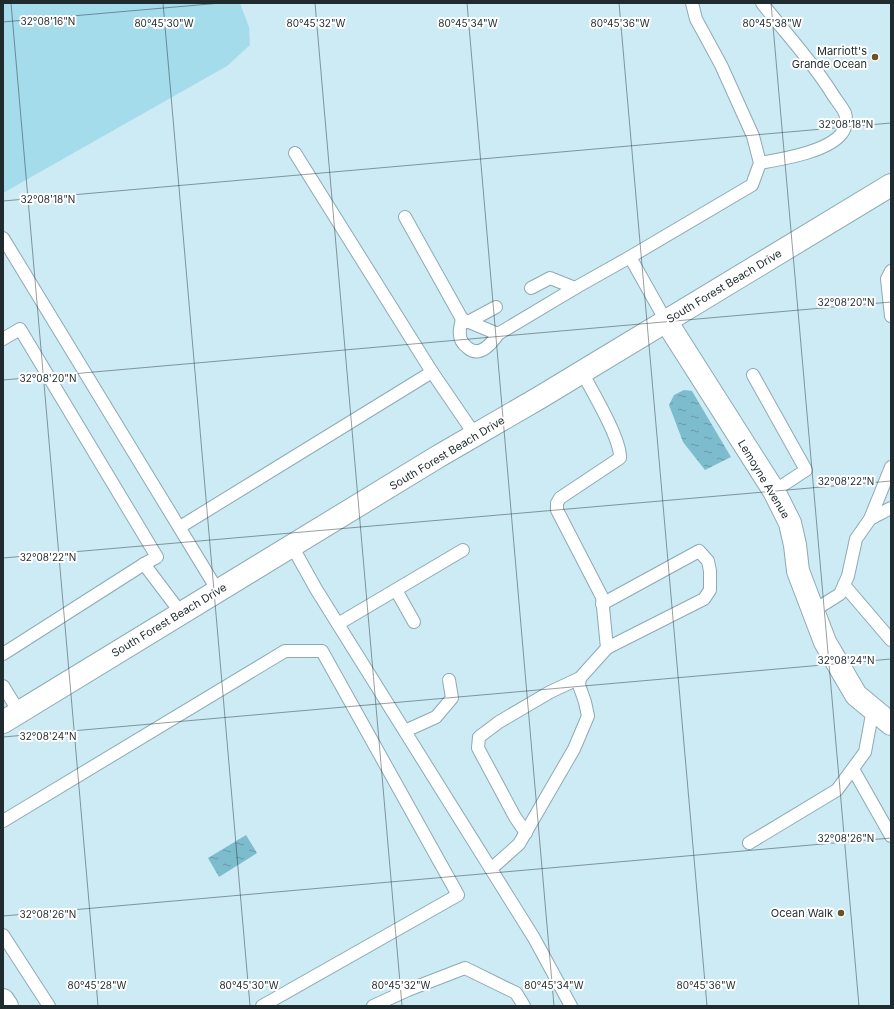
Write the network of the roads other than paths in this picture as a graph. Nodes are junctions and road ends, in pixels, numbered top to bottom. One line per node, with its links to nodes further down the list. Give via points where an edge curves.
1 (692, 3): 4 (lane, via 696,19 721,65 753,136)
2 (762, 3): 4 (lane, via 825,81 845,113 846,123 842,133 821,148)
3 (295, 153): 18 (lane)
4 (760, 162): 8 (lane, via 752,185)
5 (891, 185): 15 (street, South Forest Beach Drive)
6 (405, 217): 14 (lane)
7 (3, 238): 26 (lane)
8 (630, 258): 11 (lane); 15 (lane)
9 (891, 271): 13 (lane, via 887,279)
10 (531, 288): 11 (lane, via 550,278)
11 (575, 288): 16 (lane)
12 (496, 307): 14 (lane)
13 (891, 316)
14 (465, 320): 16 (lane); 16 (lane, via 460,335 464,345 471,351 481,351 490,346)
15 (666, 321): 19 (street, South Forest Beach Drive); 23 (street, Lemoyne Avenue)
16 (498, 334)
17 (3, 339): 29 (lane, via 20,329 157,556)
18 (432, 372): 21 (lane); 26 (lane)
19 (582, 372): 21 (street, South Forest Beach Drive); 33 (lane, via 602,409 620,450 620,458 560,498 557,510 602,597)
20 (753, 375): 23 (lane, via 806,470)
21 (475, 435): 27 (street, South Forest Beach Drive)
22 (891, 467): 25 (lane)
23 (774, 491): 34 (street, Lemoyne Avenue, via 790,523 798,571)
24 (891, 508): 25 (lane)
25 (870, 519): 30 (lane, via 856,538)
26 (180, 527): 32 (lane)
27 (292, 546): 32 (street, South Forest Beach Drive); 37 (lane)
28 (463, 550): 31 (lane)
29 (144, 564): 35 (lane); 40 (lane)
30 (844, 585): 34 (lane, via 840,594); 38 (lane)
31 (396, 590): 36 (lane); 37 (lane)
32 (218, 591): 35 (street, South Forest Beach Drive)
33 (602, 604): 39 (lane); 39 (lane, via 699,551 708,560 710,590 704,599)
34 (813, 611): 44 (street, Lemoyne Avenue, via 825,642 856,694)
35 (181, 613): 45 (street, South Forest Beach Drive)
36 (414, 622)
37 (338, 624): 47 (lane)
38 (891, 640)
39 (607, 648): 41 (lane)
40 (3, 654)
41 (580, 678): 50 (lane, via 579,685 588,716 574,749); 50 (lane, via 550,692 479,737 478,748)
42 (449, 680): 47 (lane, via 452,698 436,717)
43 (3, 686): 45 (lane)
44 (873, 708): 46 (street, Lemoyne Avenue); 48 (lane, via 865,752)
45 (11, 717)
46 (891, 724)
47 (405, 731): 53 (lane)
48 (852, 770): 51 (lane); 52 (lane, via 837,790)
49 (3, 821): 58 (lane, via 285,651 322,651 458,895)
50 (526, 833): 53 (lane, via 519,844)
51 (891, 836)
52 (750, 843)
53 (491, 869): 61 (lane)
54 (3, 935): 57 (lane)
55 (3, 1000): 56 (street)
56 (7, 1006)
57 (49, 1006)
58 (262, 1006)
59 (373, 1006): 60 (lane, via 465,968 516,993)
60 (524, 1006)
61 (572, 1006)

